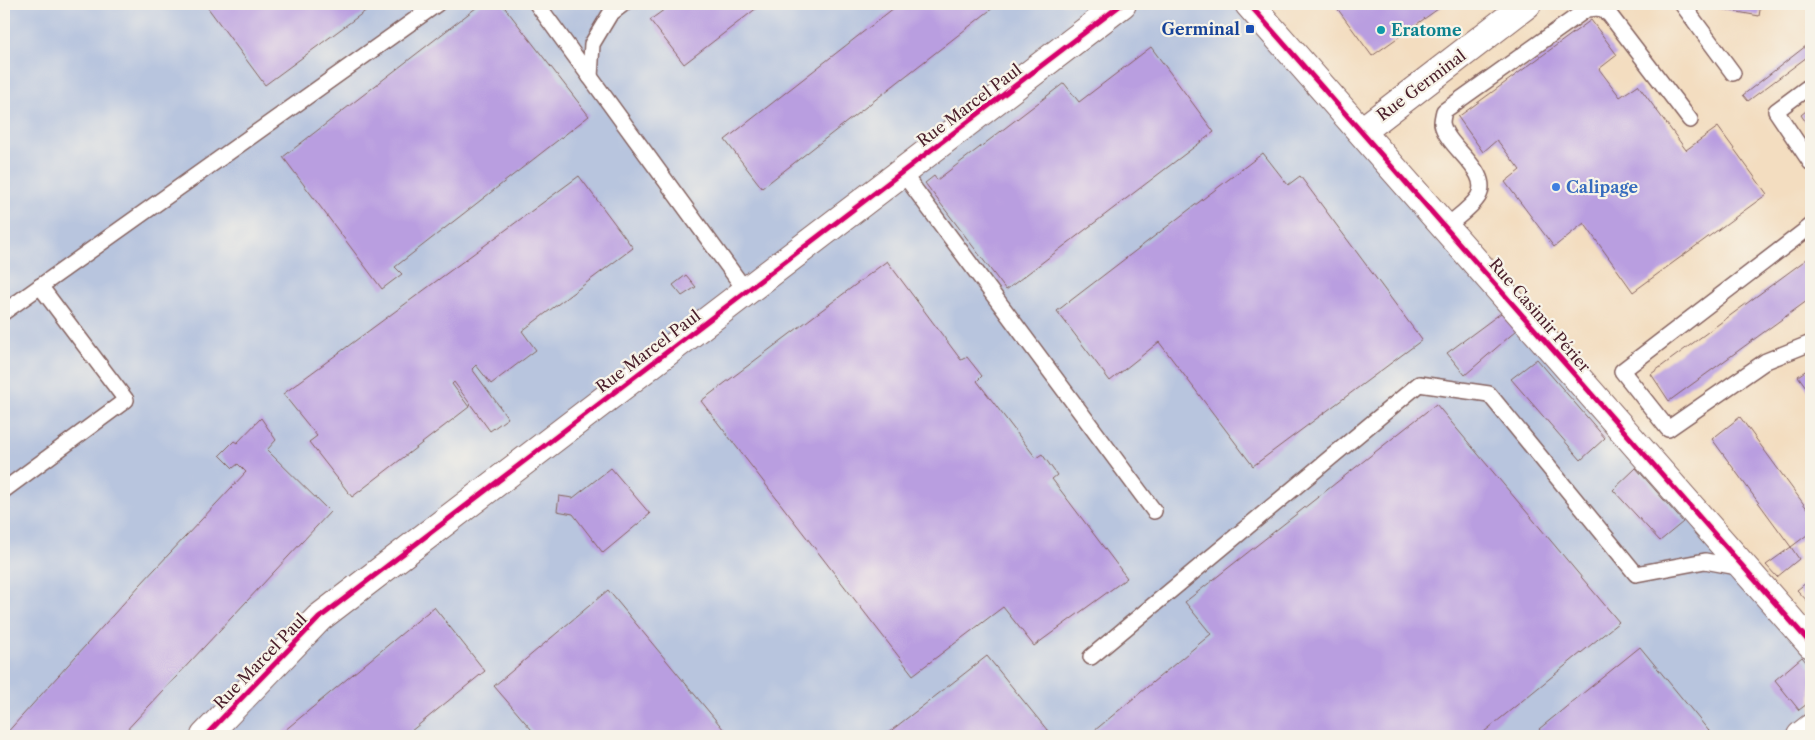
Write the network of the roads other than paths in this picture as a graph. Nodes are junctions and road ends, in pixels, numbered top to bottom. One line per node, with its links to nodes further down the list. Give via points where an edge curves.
1 (437, 4): 17 (lane)
2 (537, 4): 9 (lane)
3 (623, 4): 9 (lane, via 610,14 592,44)
4 (1122, 4): 14 (street, Rue Marcel Paul)
5 (1249, 4): 12 (street, Rue Casimir Périer)
6 (1527, 4): 12 (street, Rue Germinal)
7 (1682, 4): 8 (lane)
8 (1733, 73)
9 (590, 78): 18 (lane)
10 (1811, 85): 13 (lane, via 1776,111)
11 (1690, 120): 16 (lane, via 1610,14 1599,8 1587,9 1444,112 1442,123 1448,136 1479,177 1482,189 1477,199)
12 (1362, 131): 16 (street, Rue Casimir Périer)
13 (1811, 163)
14 (902, 172): 18 (street, Rue Marcel Paul); 22 (lane)
15 (1811, 226): 20 (lane, via 1622,372 1668,429 1766,361)
16 (1446, 227): 23 (street, Rue Casimir Périer)
17 (40, 286): 19 (lane); 21 (lane, via 126,400)
18 (746, 291): 27 (street, Rue Marcel Paul, via 319,618)
19 (4, 312)
20 (1811, 343)
21 (4, 490)
22 (1154, 511)
23 (1746, 568): 24 (street, Rue Casimir Périer); 25 (lane, via 1705,561 1636,574 1489,394 1419,384)
24 (1811, 644)
25 (1091, 657)
26 (1811, 728): 28 (street)
27 (205, 736)
28 (1801, 736)

